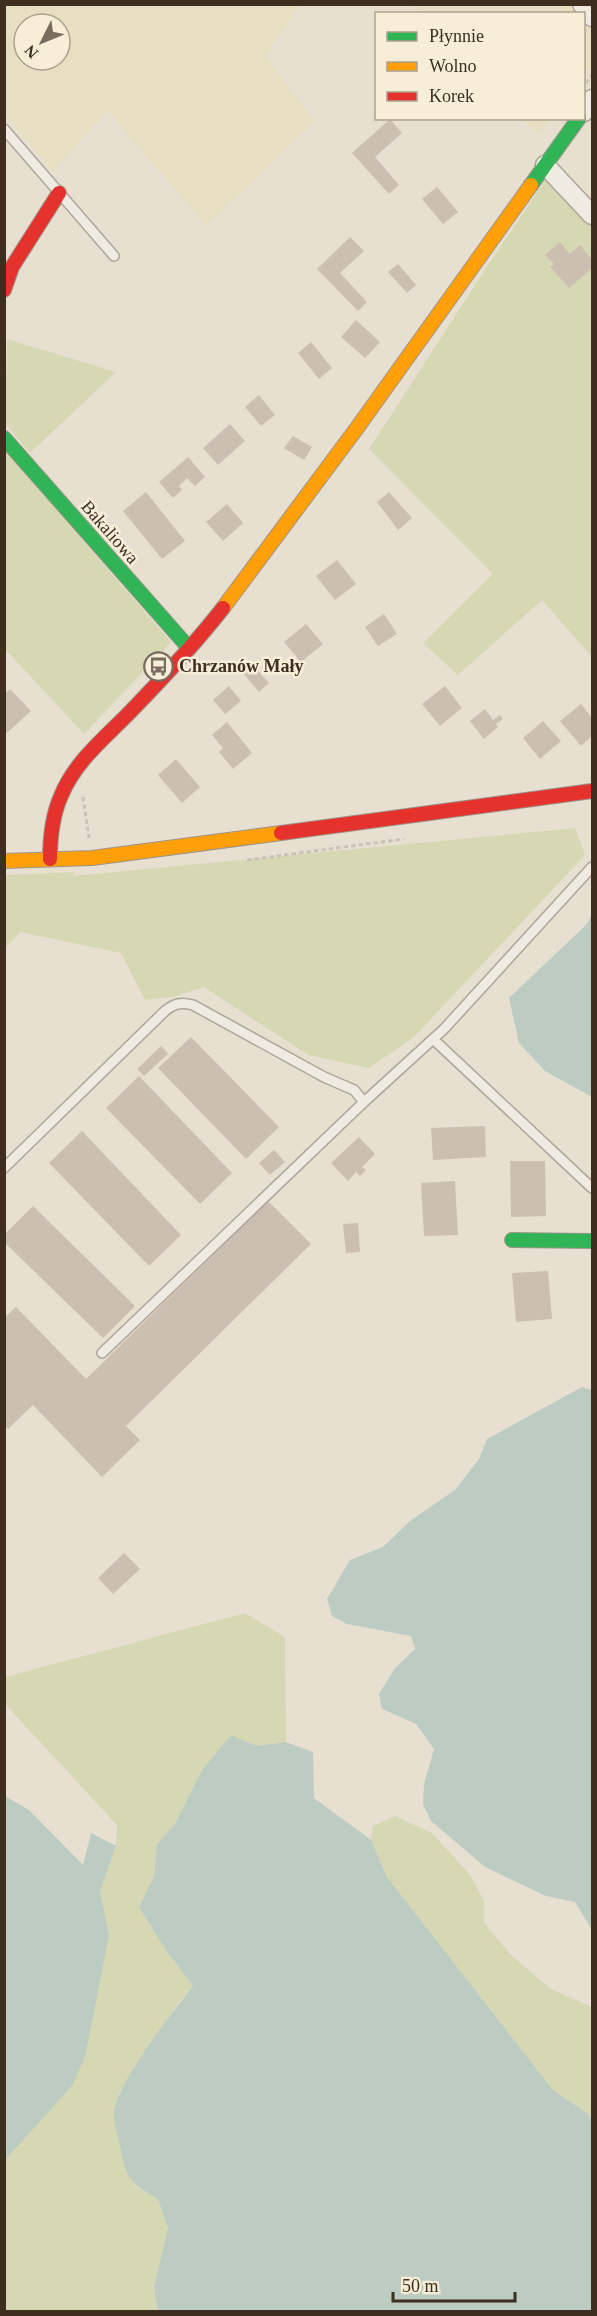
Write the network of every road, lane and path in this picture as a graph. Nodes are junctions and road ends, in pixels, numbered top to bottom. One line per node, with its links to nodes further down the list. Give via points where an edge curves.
1 (582, 4): 2 (street)
2 (592, 17)
3 (578, 120): 5 (street)
4 (4, 129): 6 (lane)
5 (546, 165): 7 (street); 11 (street, via 303,502)
6 (60, 193): 8 (lane); 9 (street, via 12,267)
7 (592, 215)
8 (114, 256)
9 (4, 290)
10 (4, 438): 11 (street, Bakaliowa)
11 (189, 648): 12 (street)
12 (71, 776): 14 (path, via 82,786); 15 (street, via 50,828)
13 (592, 791): 15 (street, via 213,844 92,858)
14 (90, 847)
15 (50, 858): 16 (street)
16 (4, 861)
17 (592, 867): 18 (lane)
18 (434, 1039): 19 (lane); 21 (lane)
19 (364, 1102): 20 (lane, via 354,1090 182,1002 165,1011); 24 (lane)
20 (4, 1168)
21 (592, 1188)
22 (512, 1240): 23 (street)
23 (592, 1241)
24 (102, 1353)

